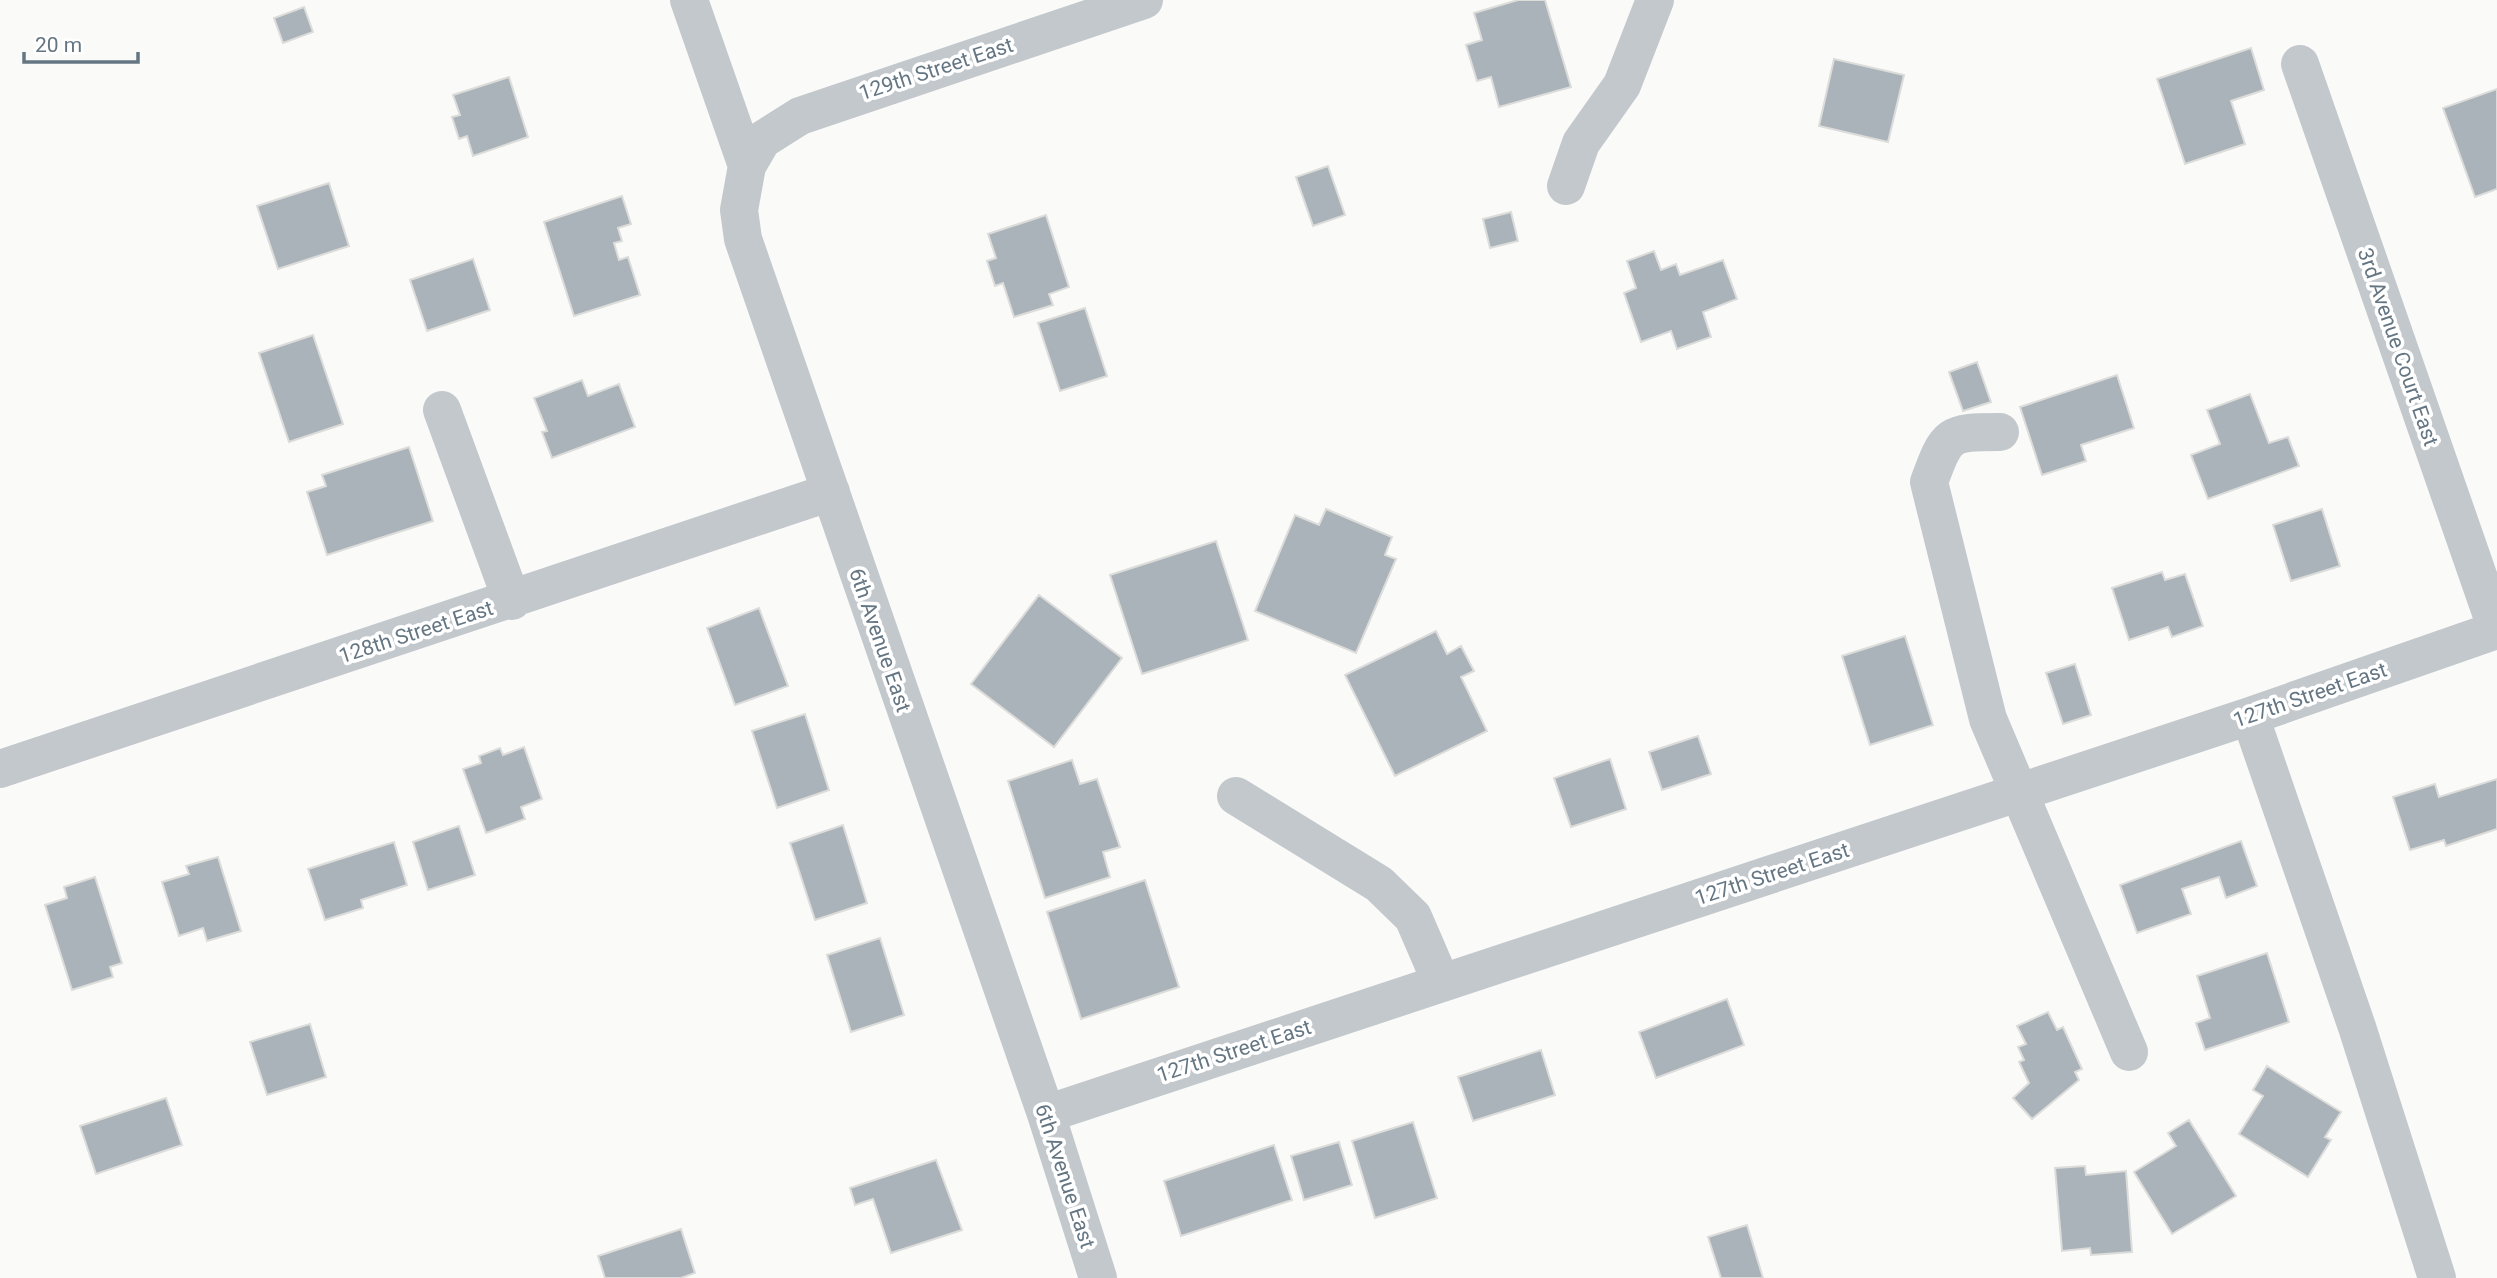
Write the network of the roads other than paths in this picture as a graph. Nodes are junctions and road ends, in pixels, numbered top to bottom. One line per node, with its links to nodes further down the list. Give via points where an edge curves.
1 (689, 0): 5 (street, 6th Avenue East)
2 (1144, 0): 5 (street, 129th Street East, via 800,116 762,140)
3 (1656, 0): 6 (street, via 1622,85 1581,143)
4 (2300, 64): 11 (street, 3rd Avenue Court East)
5 (747, 166): 9 (street, 6th Avenue East, via 739,210 743,239)
6 (1566, 186)
7 (442, 410): 10 (street)
8 (2000, 432): 14 (street, via 1961,432 1942,446 1929,482 1988,719)
9 (831, 492): 10 (street, 128th Street East); 18 (street, 6th Avenue East)
10 (512, 601): 13 (street, 128th Street East)
11 (2497, 630): 12 (street, 127th Street East)
12 (2250, 716): 14 (street, 127th Street East); 20 (street)
13 (0, 769)
14 (2021, 792): 16 (street, 127th Street East); 17 (street)
15 (1236, 796): 16 (street, via 1379,884 1413,917)
16 (1441, 982): 18 (street, 127th Street East)
17 (2129, 1052)
18 (1046, 1114): 19 (street, 6th Avenue East)
19 (1098, 1278)
20 (2437, 1278)

